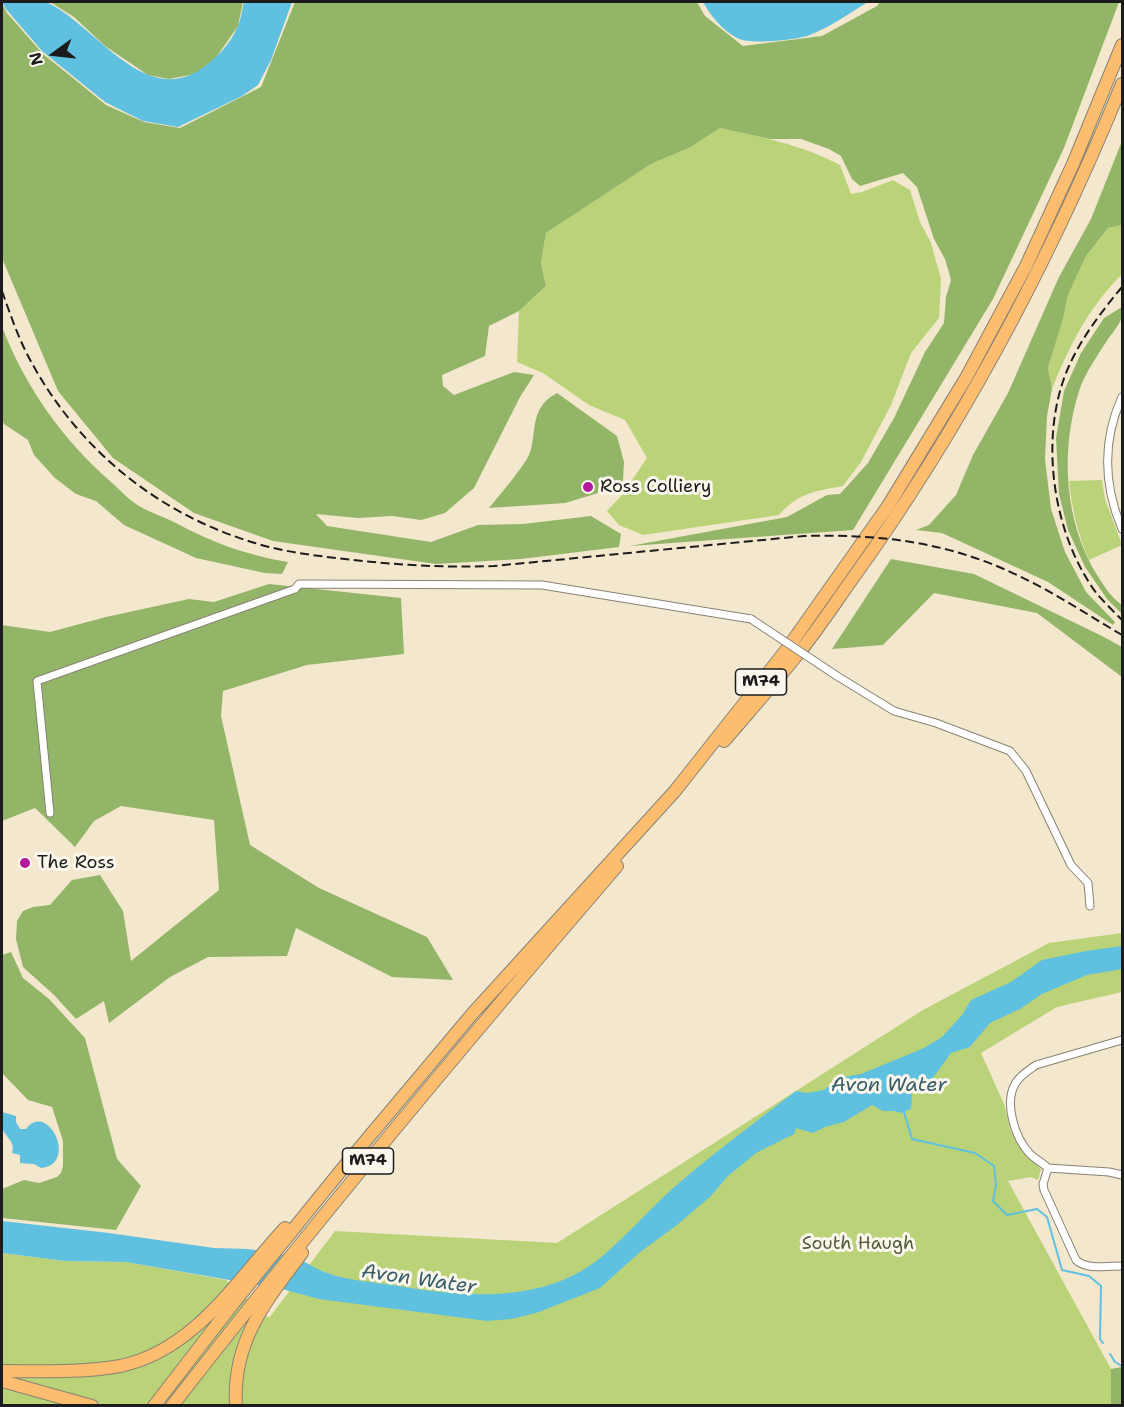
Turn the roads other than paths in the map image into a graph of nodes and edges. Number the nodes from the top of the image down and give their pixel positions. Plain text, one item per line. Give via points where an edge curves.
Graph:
1 (1122, 45) edge
2 (1122, 84) edge
3 (1122, 397) edge
4 (1122, 529) edge
5 (50, 813) dead end
6 (1090, 906) dead end
7 (1122, 1040) edge
8 (1048, 1168) junction
9 (1122, 1175) edge
10 (1122, 1266) edge
11 (226, 1304) junction
12 (255, 1308) junction
13 (2, 1371) edge
14 (2, 1381) edge
15 (92, 1406) edge
16 (154, 1406) edge
17 (172, 1406) edge
18 (236, 1406) edge

1 - 11 highway, M74 via 1026,266 966,378 888,506 787,649 675,791 472,1013
2 - 12 highway, M74 via 1075,195 1022,304 946,439 894,521 799,654 399,1122
3 - 4 street via 1112,429 1107,470
5 - 6 street, bridge via 37,681 295,589 299,584 542,585 751,619 894,711 1010,751 1026,771 1071,865 1088,883
7 - 8 street via 1036,1065 1015,1084 1010,1102 1012,1120 1030,1153
8 - 9 street
8 - 10 street via 1044,1190 1076,1260 1080,1264
11 - 13 highway, M74 via 181,1338 139,1361 100,1369
11 - 16 highway, M74
12 - 17 highway, M74
12 - 18 highway, M74 via 236,1379
14 - 15 highway

